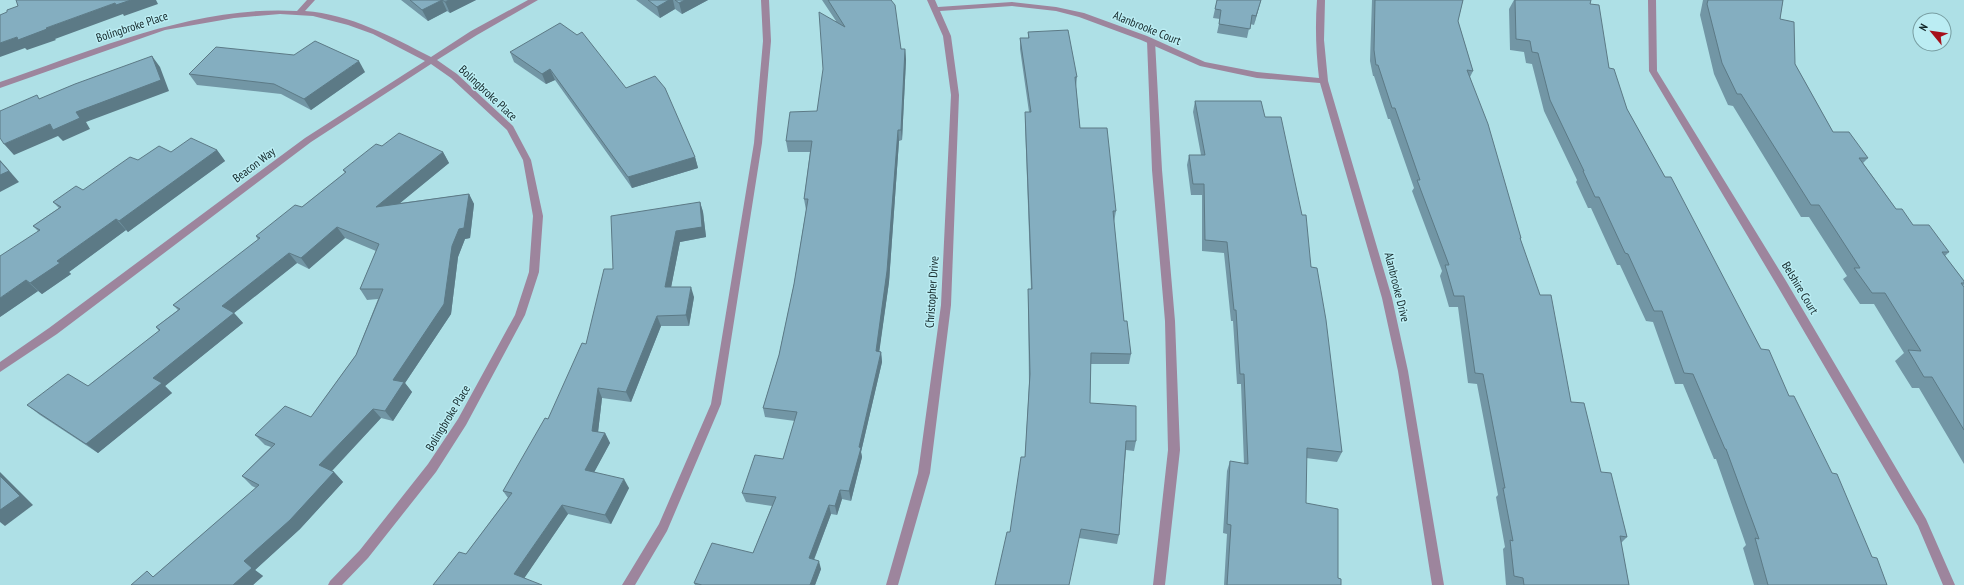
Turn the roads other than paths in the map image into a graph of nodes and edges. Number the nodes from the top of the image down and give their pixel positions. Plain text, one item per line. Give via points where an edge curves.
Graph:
1 (311, 0) edge
2 (534, 0) edge
3 (765, 0) edge
4 (931, 0) edge
5 (1321, 0) edge
6 (1652, 0) edge
7 (937, 9) junction
8 (299, 14) junction
9 (1151, 41) junction
10 (431, 60) junction
11 (1324, 81) junction
12 (0, 85) edge
13 (0, 368) edge
14 (334, 585) edge
15 (628, 585) edge
16 (892, 585) edge
17 (1159, 585) edge
18 (1438, 585) edge
19 (1949, 585) edge

1 - 8 street
2 - 10 street, Beacon Way
3 - 15 street via 767,41 758,143 716,404 664,527
4 - 7 street, Christopher Drive
5 - 11 street, Alanbrooke Drive via 1319,50
6 - 19 street, Belshire Court via 1654,71 1922,524
7 - 9 street, Alanbrooke Court via 1012,4 1056,9 1081,15
7 - 16 street, Christopher Drive via 947,36 955,95 946,305 924,473
8 - 10 street, Bolingbroke Place via 313,14 376,32
8 - 12 street, Bolingbroke Place via 280,12 234,16 164,28
9 - 11 street, Alanbrooke Court via 1203,64 1257,75
9 - 17 street via 1157,170 1170,321 1174,450
10 - 13 street, Beacon Way via 308,140
10 - 14 street, Bolingbroke Place via 454,76 510,128 527,160 538,216 534,272 520,315 462,422 432,468 364,554
11 - 18 street, Alanbrooke Drive via 1387,298 1403,371

